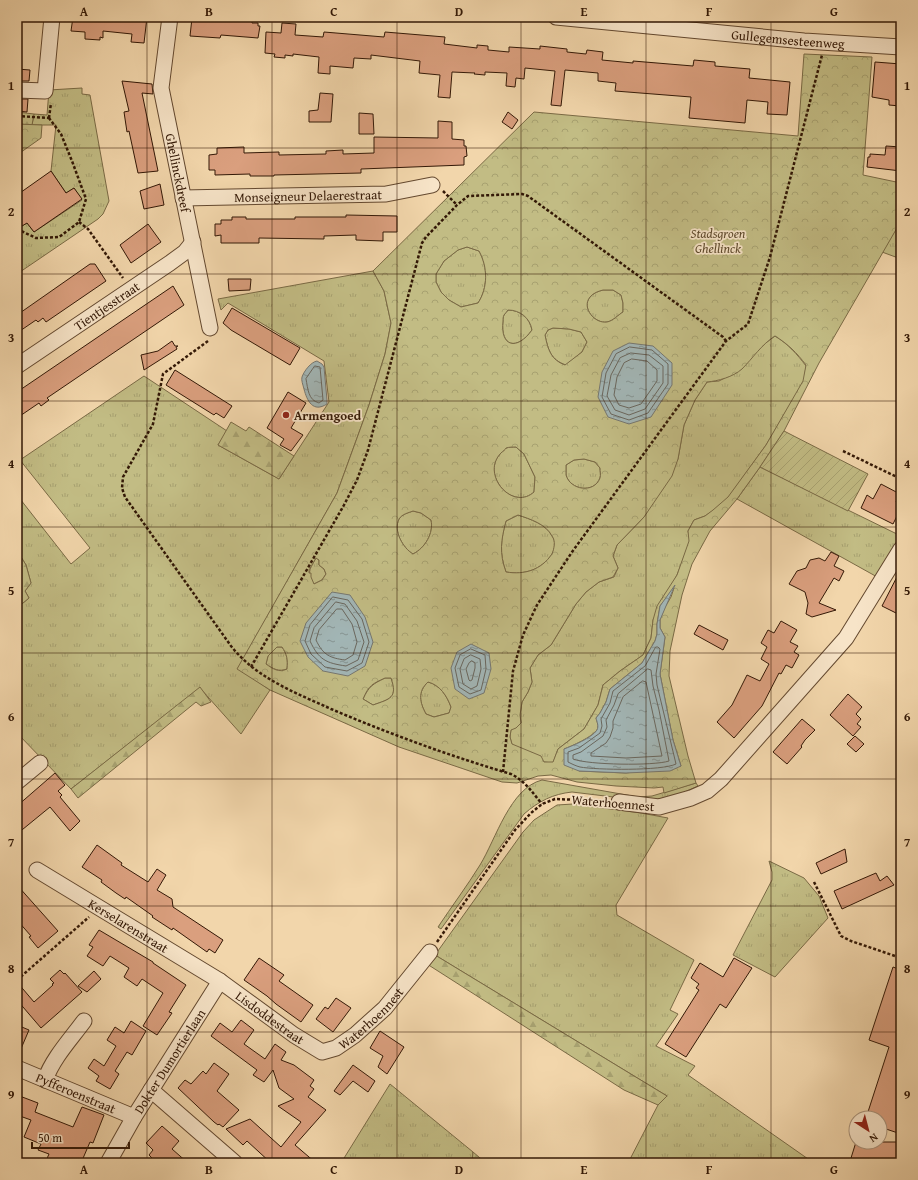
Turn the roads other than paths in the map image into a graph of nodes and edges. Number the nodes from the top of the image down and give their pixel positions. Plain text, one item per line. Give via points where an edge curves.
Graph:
1 (52, 17) edge
2 (170, 17) edge
3 (556, 17) edge
4 (653, 22) edge
5 (901, 47) edge
6 (17, 90) edge
7 (432, 185) road end
8 (183, 198) junction
9 (193, 242) junction
10 (210, 328) road end
11 (17, 366) edge
12 (901, 549) edge
13 (40, 763) dead end
14 (17, 782) edge
15 (619, 802) road end
16 (37, 870) dead end
17 (430, 952) road end
18 (220, 981) junction
19 (84, 1021) dead end
20 (322, 1052) joint
21 (17, 1068) edge
22 (45, 1080) junction
23 (151, 1090) junction
24 (134, 1117) junction
25 (108, 1163) edge
26 (235, 1163) edge

1 - 6 street via 44,91
2 - 8 street, Ghellinckdreef via 161,88
3 - 4 street, Gullegemsesteenweg
4 - 5 street, Gullegemsesteenweg via 825,42
7 - 8 street, Monseigneur Delaerestraat via 386,194
8 - 9 street, Ghellinckdreef
9 - 10 street, Ghellinckdreef
9 - 11 street, Tientjesstraat via 185,252
12 - 15 street, Waterhoennest via 846,638 721,780 707,791 691,798 659,807
13 - 14 street
16 - 18 street, Kerselarenstraat
17 - 20 street, Waterhoennest via 386,1008 355,1035 336,1048
18 - 20 street, Lisdoddestraat via 294,1036
18 - 23 street, Dokter Dumortierlaan
19 - 22 street via 63,1048
21 - 22 street, Pyfferoenstraat
22 - 24 street, Pyfferoenstraat
23 - 24 street, Dokter Dumortierlaan
23 - 26 street
24 - 25 street, Dokter Dumortierlaan

